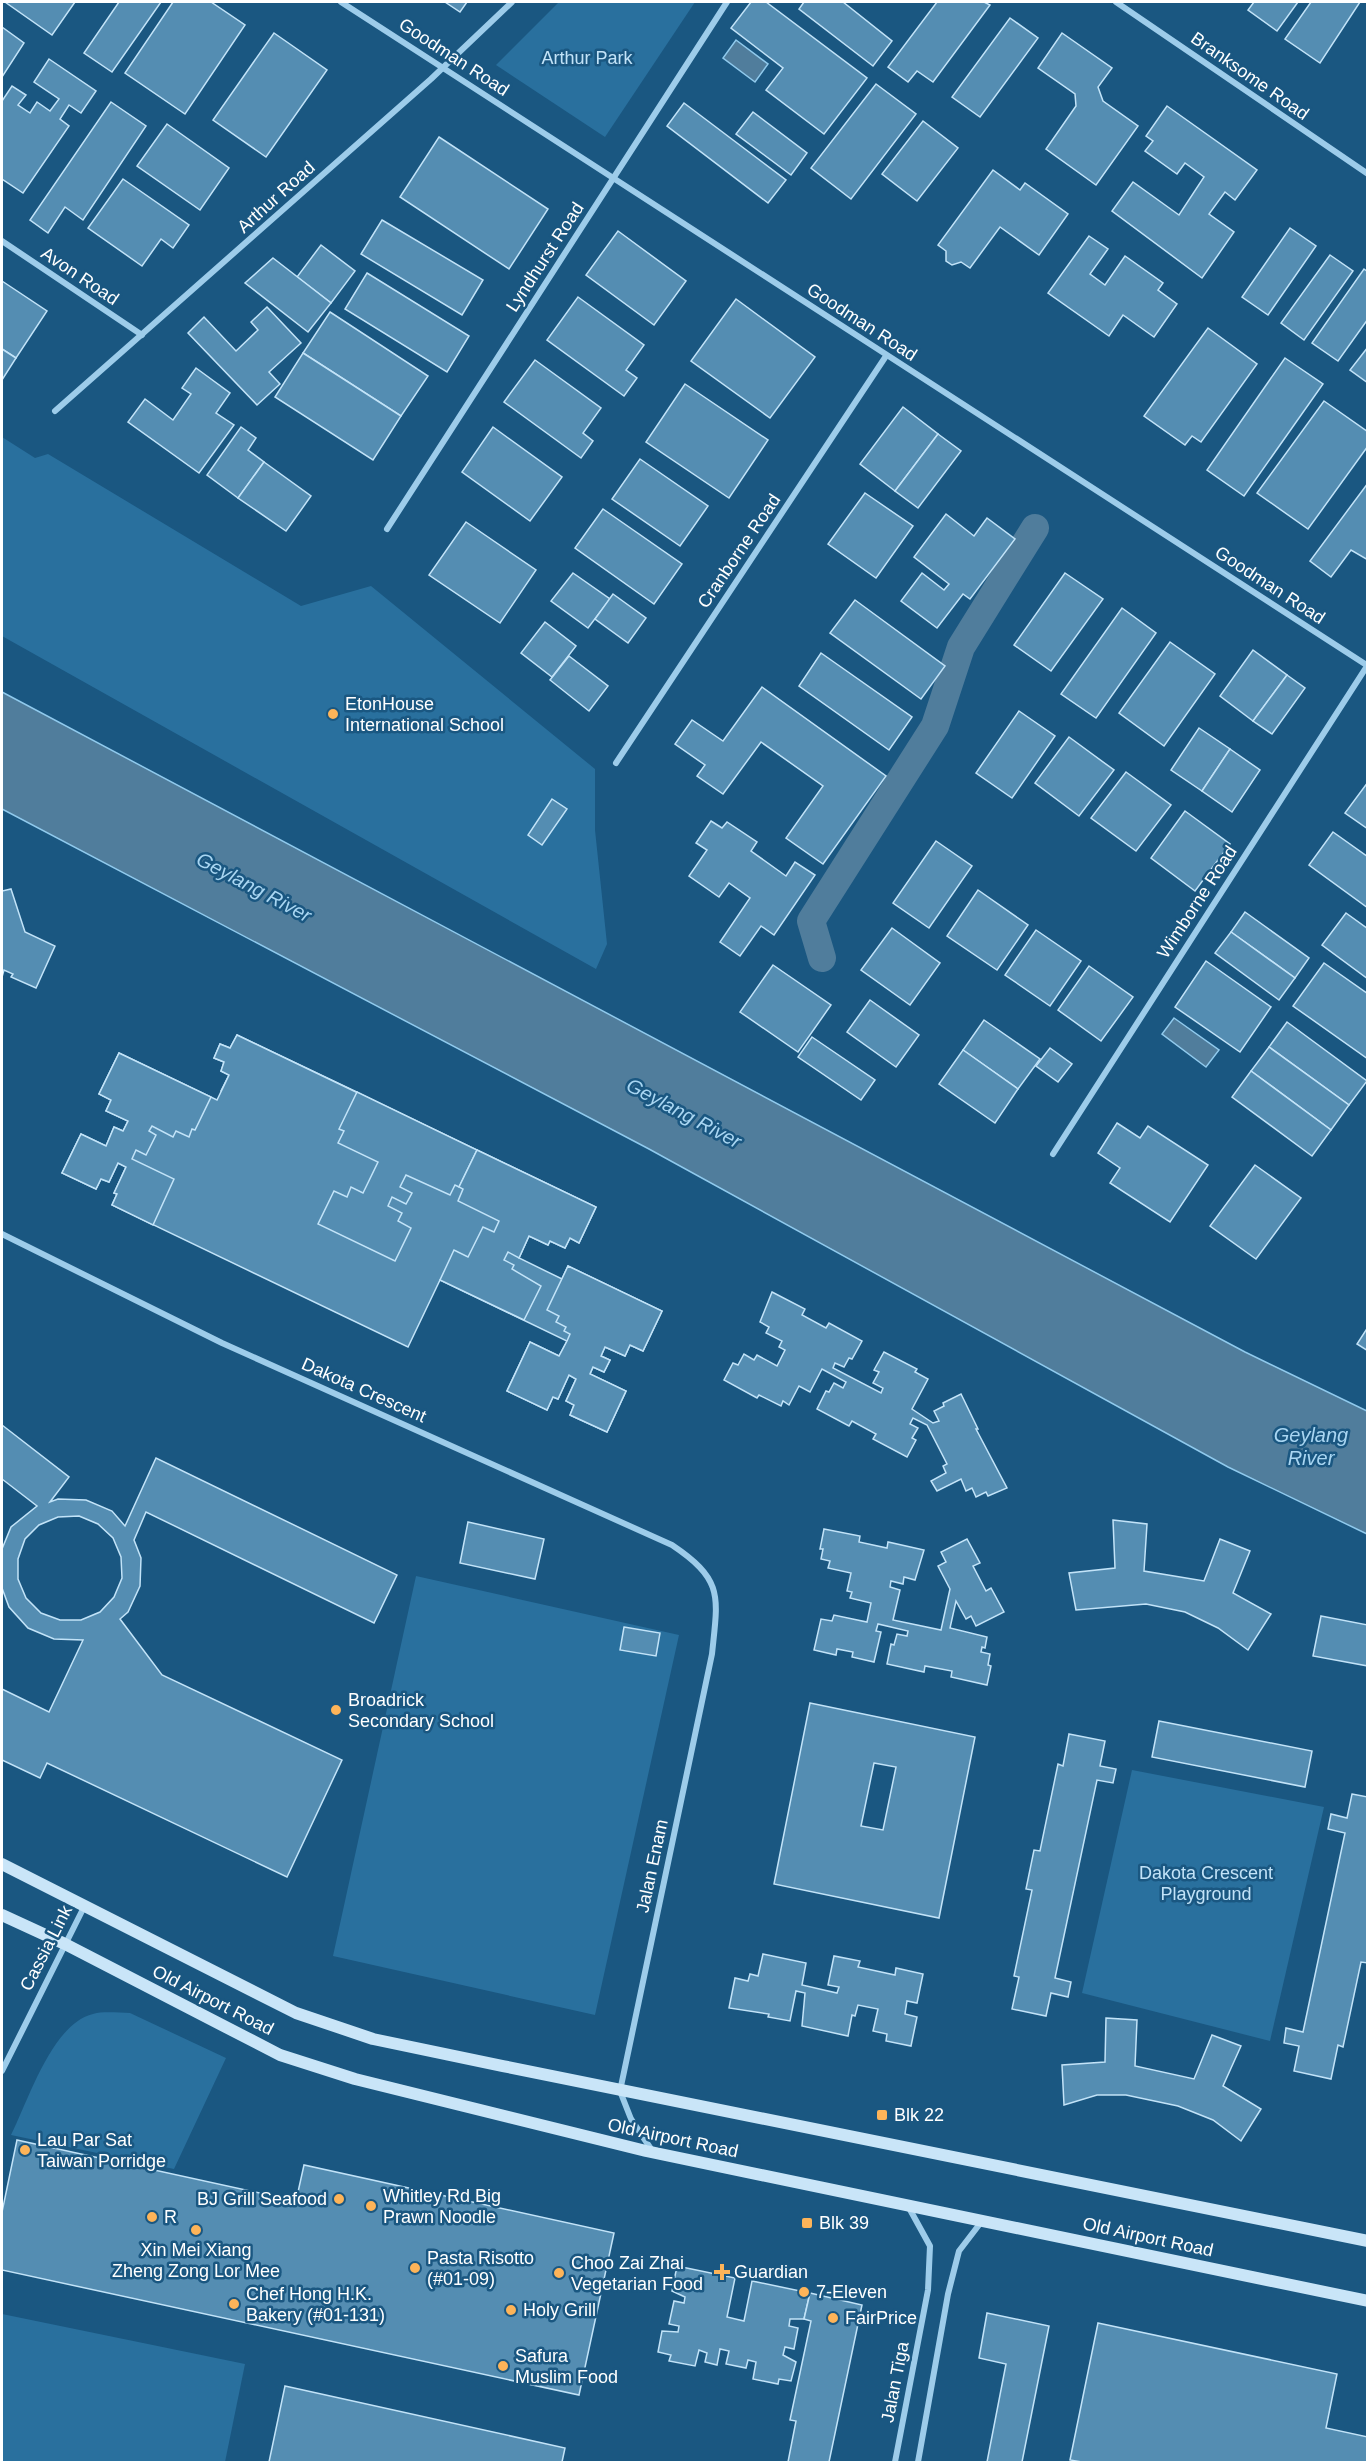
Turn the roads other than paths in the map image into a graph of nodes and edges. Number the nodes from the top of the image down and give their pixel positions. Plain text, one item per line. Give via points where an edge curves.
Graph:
1 (341, 2) edge
2 (512, 2) edge
3 (727, 2) edge
4 (1116, 2) edge
5 (444, 68) junction
6 (1368, 174) edge
7 (614, 178) junction
8 (2, 242) edge
9 (142, 335) junction
10 (886, 356) junction
11 (55, 411) dead end
12 (387, 528) dead end
13 (1367, 666) edge
14 (616, 763) dead end
15 (1053, 1154) dead end
16 (2, 1234) edge
17 (711, 1577) joint
18 (2, 1864) edge
19 (85, 1904) junction
20 (2, 1915) edge
21 (65, 1944) junction
22 (2, 2071) edge
23 (620, 2091) junction
24 (653, 2153) junction
25 (907, 2206) junction
26 (982, 2221) junction
27 (1368, 2241) edge
28 (1368, 2301) edge
29 (895, 2463) edge
30 (918, 2463) edge

1 - 5 street, Goodman Road
2 - 5 street, Arthur Road
3 - 7 street, Lyndhurst Road
4 - 6 street, Branksome Road
5 - 7 street, Goodman Road
5 - 9 street, Arthur Road
7 - 10 street, Goodman Road
7 - 12 street, Lyndhurst Road
8 - 9 street, Avon Road
9 - 11 street, Arthur Road
10 - 13 street, Goodman Road
10 - 14 street, Cranborne Road
13 - 15 street, Wimborne Road
16 - 17 street, Dakota Crescent via 222,1343 672,1545
17 - 23 street, Jalan Enam via 717,1611 712,1654
18 - 19 main road, Old Airport Road
19 - 21 street, Cassia Link
19 - 23 main road, Old Airport Road via 296,2013 335,2029
20 - 21 main road, Old Airport Road
21 - 22 street, Cassia Link
21 - 24 main road, Old Airport Road via 280,2055 355,2079
23 - 24 street via 631,2119
23 - 27 main road, Old Airport Road
24 - 25 main road, Old Airport Road
25 - 26 main road, Old Airport Road
25 - 29 street, Jalan Tiga via 930,2246 928,2290
26 - 28 main road, Old Airport Road
26 - 30 street, Jalan Tiga via 959,2251 953,2272

